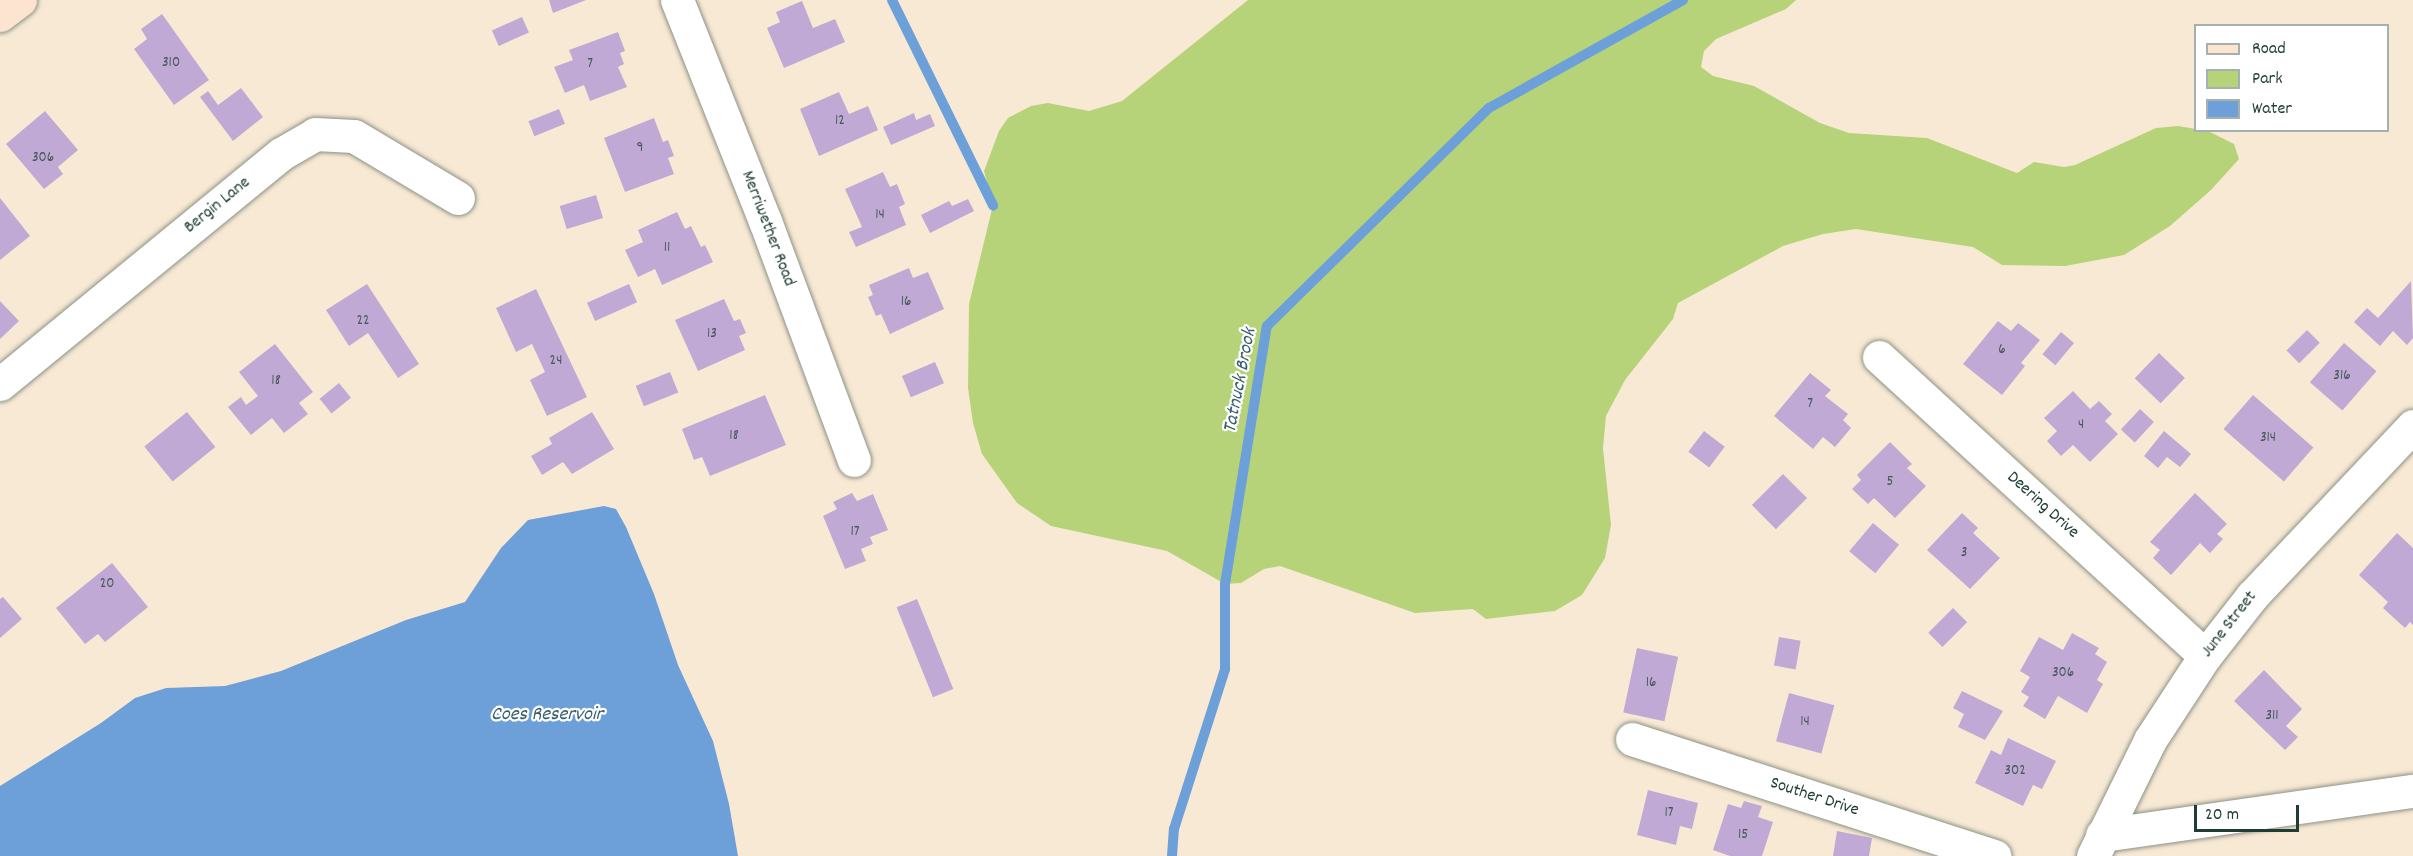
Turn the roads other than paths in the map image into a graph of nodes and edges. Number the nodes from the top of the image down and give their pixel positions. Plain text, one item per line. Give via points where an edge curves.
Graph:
1 (20, 0) edge
2 (677, 0) edge
3 (0, 15) edge
4 (458, 198) dead end
5 (1879, 357) dead end
6 (0, 384) edge
7 (2413, 426) edge
8 (854, 460) dead end
9 (2205, 656) junction
10 (1632, 739) dead end
11 (2413, 791) edge
12 (2097, 846) edge
13 (1995, 856) edge

1 - 3 main road
2 - 8 street, Merriwether Road via 765,220
4 - 6 street, Bergin Lane via 354,136 315,134 281,154
5 - 9 street, Deering Drive
7 - 9 street, June Street via 2252,596
9 - 12 street, June Street via 2150,740
10 - 13 street, Souther Drive
11 - 12 street

